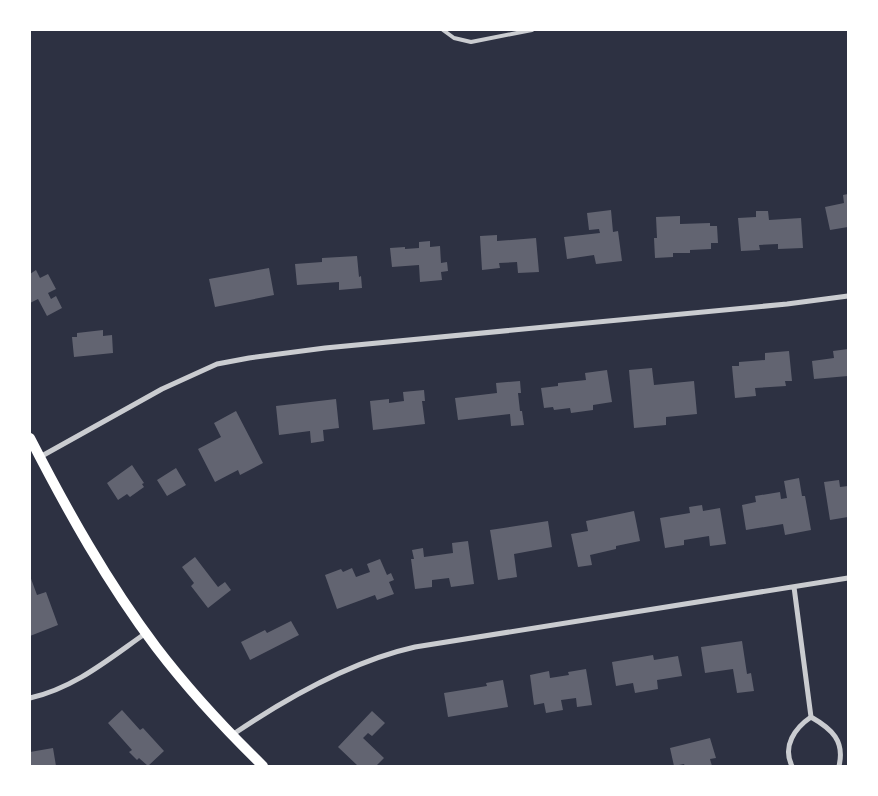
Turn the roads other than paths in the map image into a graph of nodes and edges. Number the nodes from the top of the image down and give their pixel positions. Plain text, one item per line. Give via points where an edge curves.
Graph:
1 (443, 30) edge
2 (532, 30) edge
3 (848, 296) edge
4 (30, 438) edge
5 (40, 457) junction
6 (848, 578) edge
7 (794, 587) junction
8 (146, 633) junction
9 (30, 698) edge
10 (811, 717) junction
11 (232, 735) junction
12 (263, 766) edge
13 (792, 766) edge
14 (839, 766) edge

1 - 2 lane via 454,38 471,42
3 - 5 street via 325,348 217,364 162,389
4 - 5 main road
5 - 8 main road via 97,559
6 - 7 street
7 - 10 street
7 - 11 street via 394,652 329,679
8 - 9 street via 88,674 63,688
8 - 11 main road via 184,682
10 - 13 street via 799,726 790,741 788,753
10 - 14 street via 826,726 840,743
11 - 12 main road

